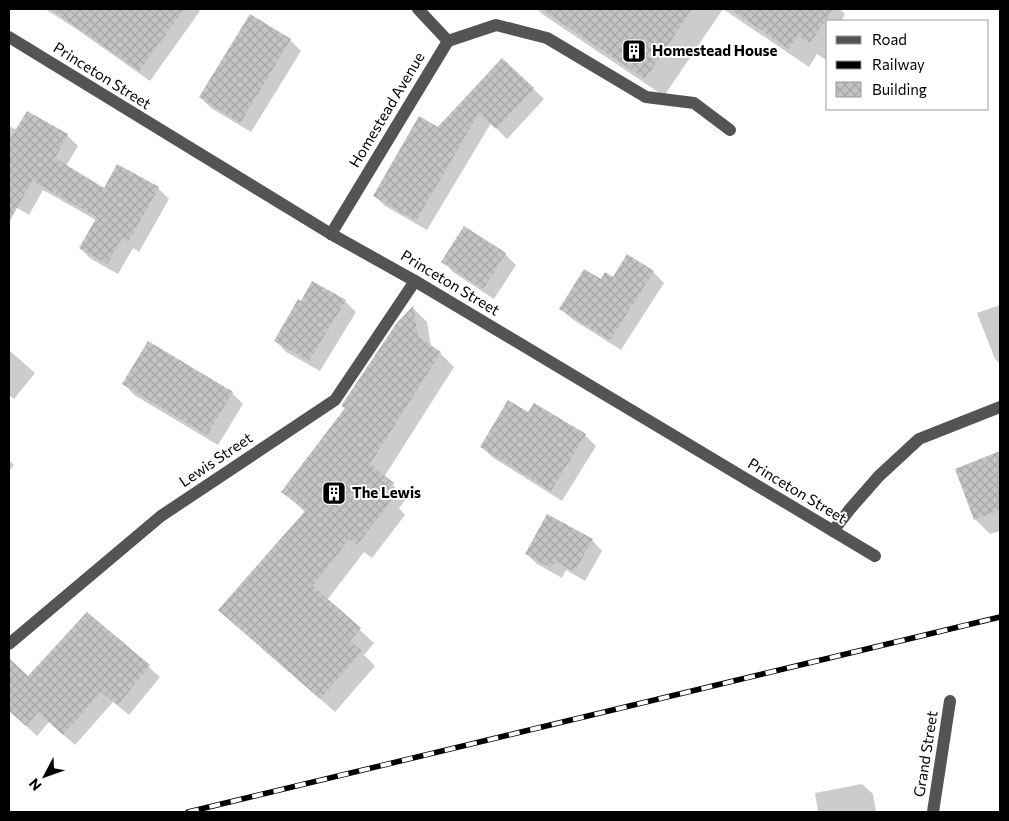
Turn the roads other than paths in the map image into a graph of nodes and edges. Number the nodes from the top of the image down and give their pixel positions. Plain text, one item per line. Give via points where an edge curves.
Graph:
1 (418, 9) edge
2 (9, 37) edge
3 (448, 41) junction
4 (730, 130) dead end
5 (331, 234) junction
6 (415, 281) junction
7 (1000, 407) edge
8 (833, 531) junction
9 (875, 556) dead end
10 (9, 644) edge
11 (950, 701) dead end
12 (933, 812) edge

1 - 3 street
2 - 5 street, Princeton Street
3 - 4 street via 496,26 547,38 646,97 694,103
3 - 5 street, Homestead Avenue
5 - 6 street, Princeton Street
6 - 8 street, Princeton Street
6 - 10 street, Lewis Street via 335,400 161,516
7 - 8 street via 919,439 880,476
8 - 9 street, Princeton Street
11 - 12 street, Grand Street

